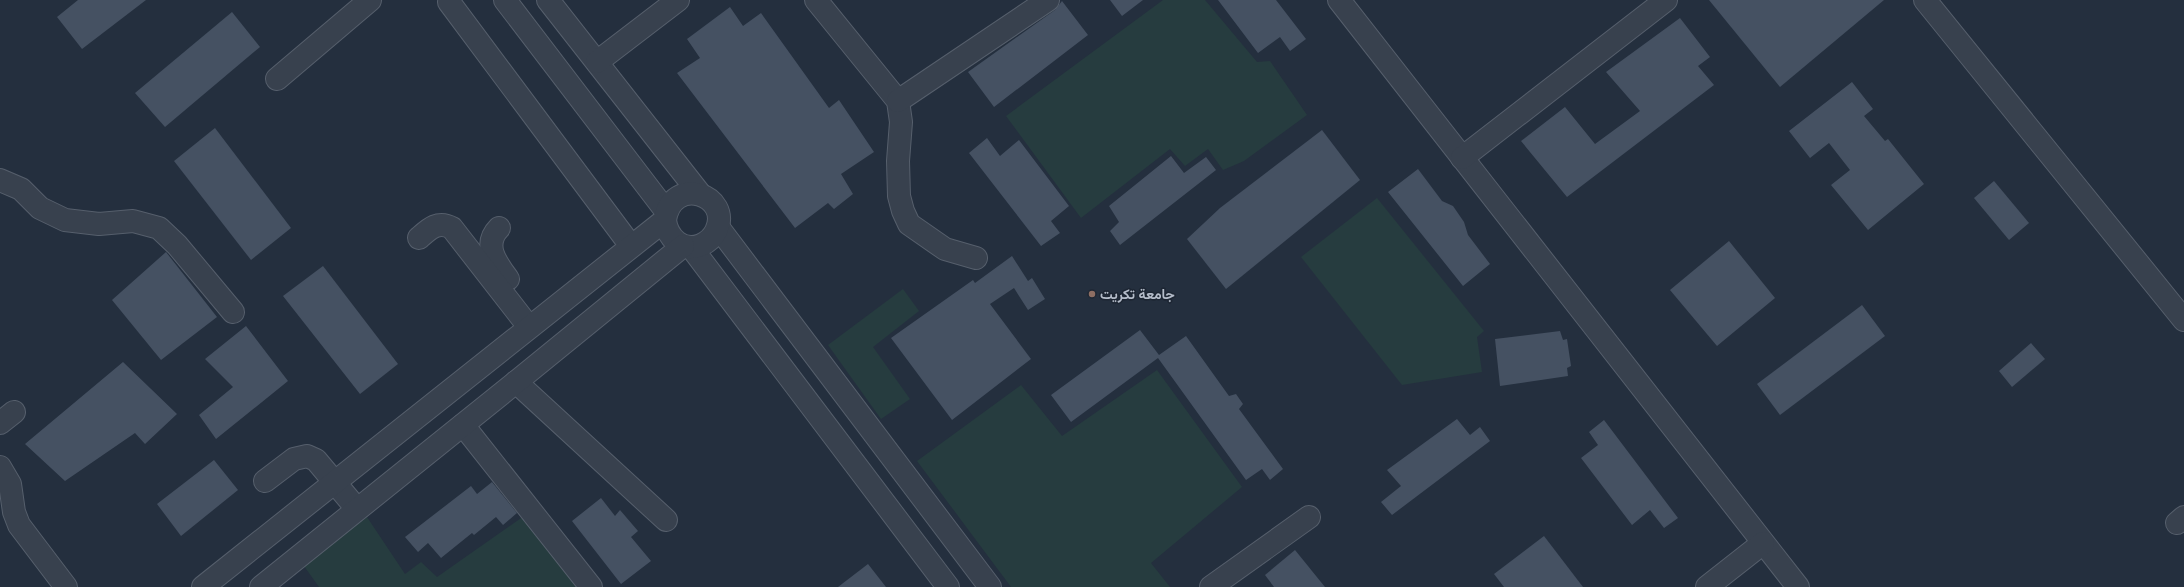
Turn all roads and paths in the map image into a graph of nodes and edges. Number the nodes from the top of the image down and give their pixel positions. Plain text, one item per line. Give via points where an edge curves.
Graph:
1 (370, 0) edge
2 (504, 0) edge
3 (548, 0) edge
4 (678, 0) edge
5 (816, 0) edge
6 (1048, 0) edge
7 (1339, 0) edge
8 (1666, 0) edge
9 (1925, 0) edge
10 (449, 2) dead end
11 (597, 62) junction
12 (276, 79) dead end
13 (898, 101) junction
14 (1462, 158) junction
15 (0, 180) edge
16 (700, 194) junction
17 (665, 215) junction
18 (718, 227) junction
19 (499, 228) dead end
20 (419, 238) dead end
21 (631, 246) junction
22 (687, 246) junction
23 (976, 258) dead end
24 (233, 312) dead end
25 (2184, 320) edge
26 (534, 324) junction
27 (516, 382) junction
28 (463, 425) junction
29 (0, 467) edge
30 (265, 482) dead end
31 (335, 483) junction
32 (357, 508) junction
33 (1309, 518) dead end
34 (666, 520) dead end
35 (1763, 543) junction
36 (272, 584) edge
37 (66, 587) edge
38 (204, 587) edge
39 (591, 587) edge
40 (948, 587) edge
41 (990, 587) edge
42 (1211, 587) edge
43 (1707, 587) edge
44 (1798, 587) edge

1 - 12 street
2 - 17 street
3 - 11 street
4 - 11 street
5 - 13 street
6 - 13 street
7 - 14 street
8 - 14 street
9 - 25 street
10 - 21 street
11 - 16 street
13 - 23 street via 901,122 899,196 909,224 945,249
14 - 35 street
15 - 24 street via 21,190 40,208 65,220 93,224 133,220 159,228 177,245
16 - 17 street via 680,196 671,202
16 - 18 street via 714,204 718,212
17 - 21 street
17 - 22 street via 670,235
18 - 22 street via 708,242
18 - 41 street
19 - 26 street via 491,243 495,261
20 - 26 street via 435,225 444,224 452,228
21 - 26 street
22 - 27 street
22 - 40 street
26 - 31 street
27 - 28 street
27 - 34 street
28 - 32 street
28 - 39 street
29 - 37 street via 10,484 14,512 19,525
30 - 31 street via 294,459 304,456 316,460
31 - 32 street
31 - 38 street
32 - 36 street
33 - 42 street
35 - 43 street
35 - 44 street

